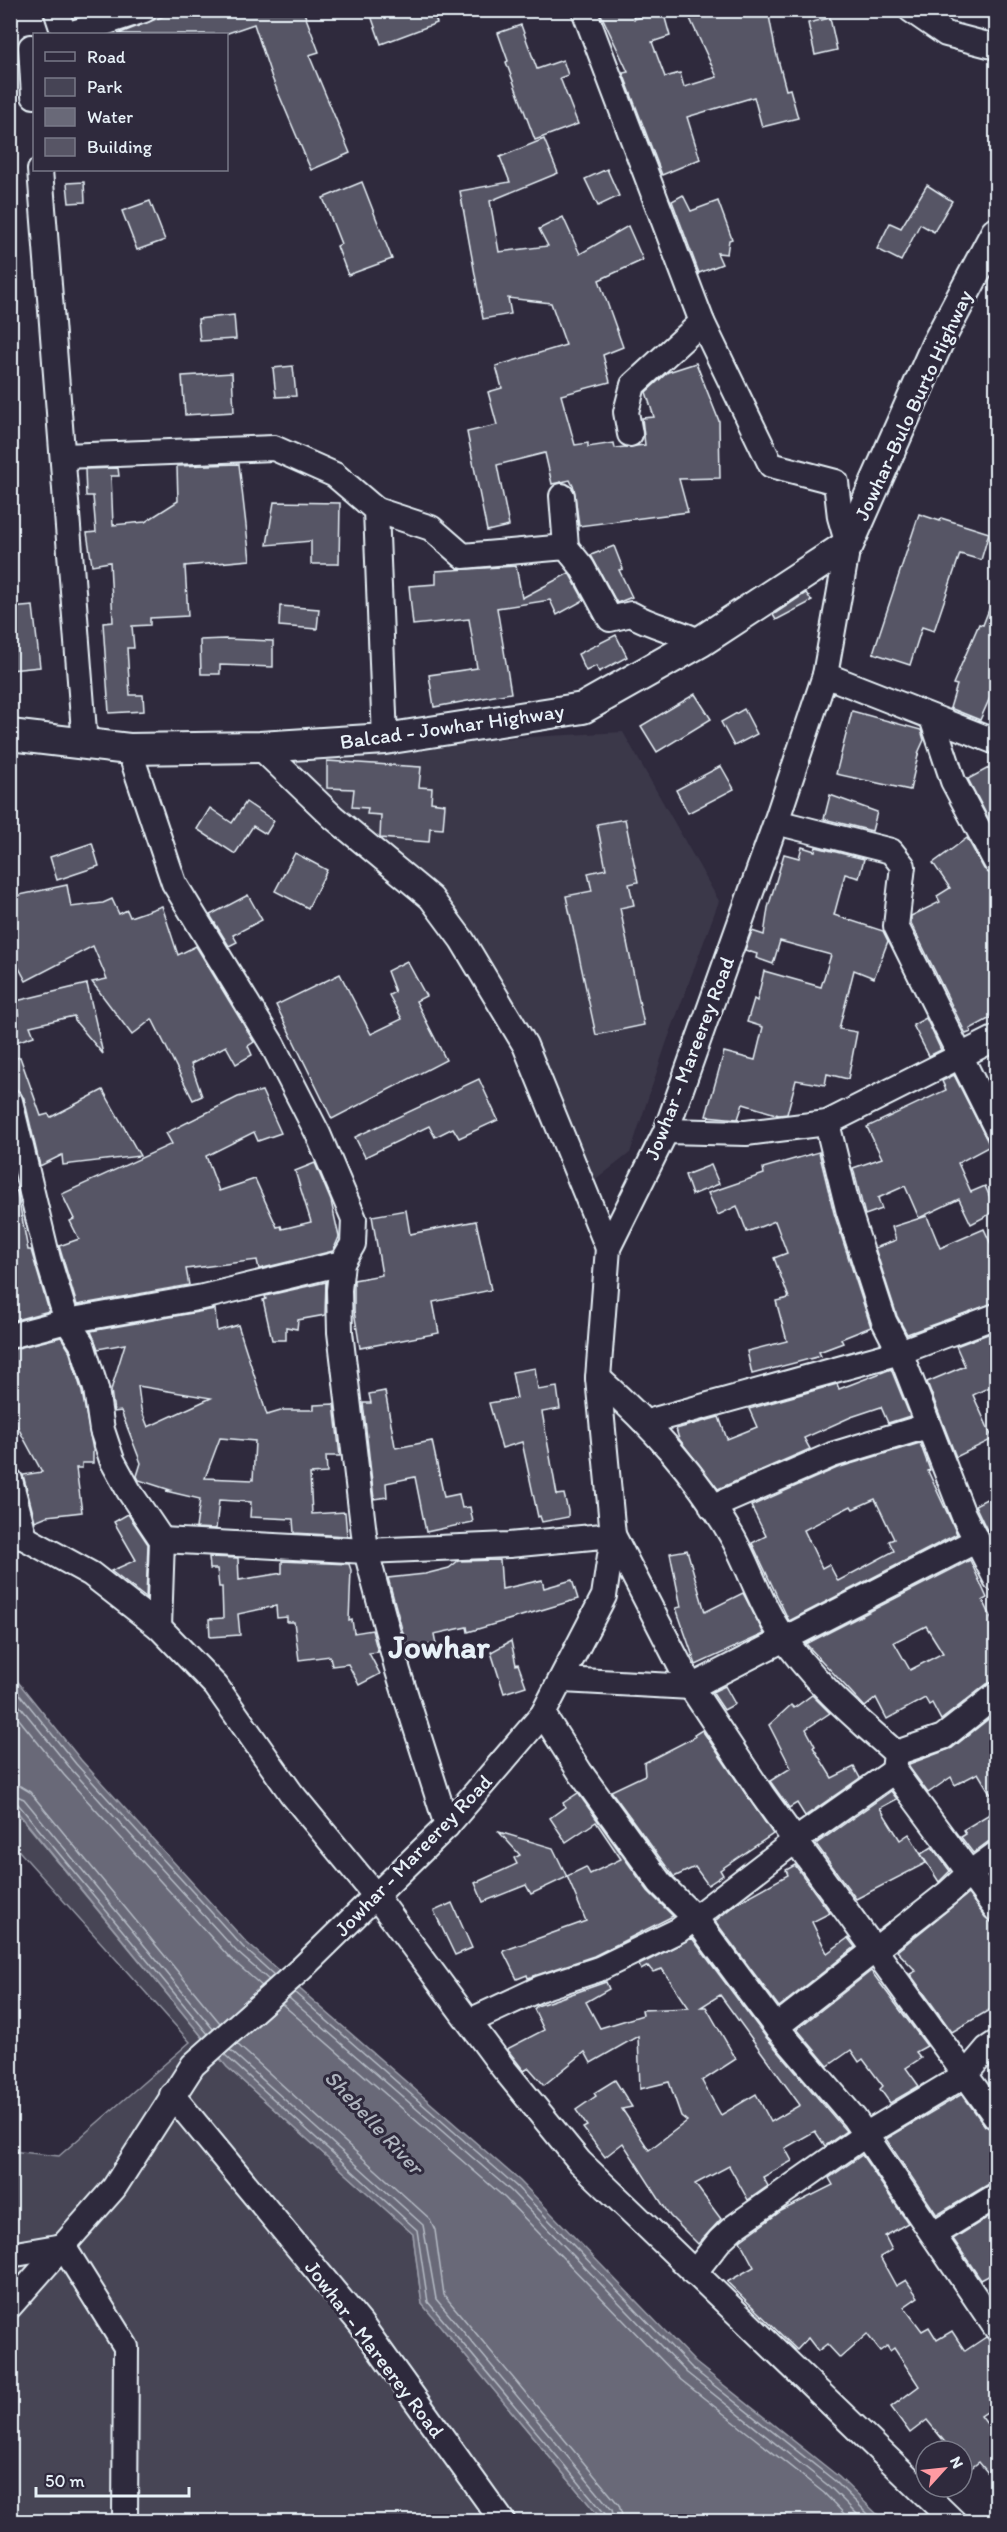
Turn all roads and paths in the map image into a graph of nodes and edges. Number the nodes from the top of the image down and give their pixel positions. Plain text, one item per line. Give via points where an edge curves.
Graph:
1 (56, 10) edge
2 (584, 10) edge
3 (911, 10) edge
4 (133, 12) edge
5 (64, 33) edge
6 (73, 33) edge
7 (996, 47) edge
8 (25, 48) edge
9 (33, 91) edge
10 (40, 171) edge
11 (996, 233) edge
12 (702, 322) junction
13 (630, 434) dead end
14 (63, 456) junction
15 (562, 496) dead end
16 (376, 510) junction
17 (848, 545) junction
18 (566, 547) junction
19 (700, 642) junction
20 (825, 675) junction
21 (932, 718) junction
22 (10, 735) edge
23 (385, 739) junction
24 (996, 742) edge
25 (85, 744) junction
26 (260, 747) junction
27 (129, 749) junction
28 (776, 822) junction
29 (996, 862) edge
30 (996, 1038) edge
31 (960, 1058) junction
32 (10, 1101) edge
33 (827, 1122) junction
34 (996, 1128) edge
35 (666, 1131) junction
36 (608, 1248) junction
37 (342, 1263) junction
38 (996, 1316) edge
39 (68, 1321) junction
40 (10, 1336) edge
41 (900, 1352) junction
42 (598, 1378) junction
43 (647, 1422) junction
44 (927, 1426) junction
45 (10, 1480) edge
46 (712, 1508) junction
47 (614, 1535) junction
48 (18, 1536) edge
49 (162, 1540) junction
50 (977, 1540) junction
51 (366, 1551) junction
52 (996, 1579) edge
53 (159, 1626) junction
54 (784, 1637) junction
55 (563, 1680) junction
56 (691, 1687) junction
57 (996, 1695) edge
58 (543, 1714) junction
59 (895, 1762) junction
60 (447, 1826) junction
61 (796, 1840) junction
62 (996, 1854) edge
63 (971, 1872) junction
64 (375, 1894) junction
65 (996, 1909) edge
66 (695, 1918) junction
67 (876, 1949) junction
68 (470, 2021) junction
69 (776, 2027) junction
70 (996, 2043) edge
71 (965, 2075) junction
72 (172, 2095) junction
73 (996, 2117) edge
74 (865, 2135) junction
75 (996, 2196) edge
76 (934, 2234) junction
77 (63, 2246) junction
78 (10, 2254) edge
79 (694, 2273) junction
80 (988, 2302) edge
81 (10, 2306) edge
82 (996, 2328) edge
83 (125, 2522) edge
84 (503, 2522) edge
85 (954, 2522) edge

1 - 5 street
2 - 12 street
3 - 7 street via 946,34
4 - 6 street
8 - 9 street
10 - 14 street
11 - 17 main road, Jowhar-Bulo Burto Highway via 937,344
12 - 13 street via 633,385 626,412
12 - 17 street via 771,465 836,482
14 - 16 street via 274,448 335,476
14 - 25 street
15 - 18 street
16 - 18 street via 431,528 463,556
16 - 23 street
17 - 19 main road, Balcad - Jowhar Highway
17 - 20 street, Jowhar - Mareerey Road
18 - 19 street via 582,567 610,619 632,614 650,625 678,630
19 - 23 main road, Balcad - Jowhar Highway via 583,708
20 - 21 street
20 - 28 street, Jowhar - Mareerey Road
21 - 24 street
21 - 29 street via 953,782
22 - 25 main road, Balcad - Jowhar Highway
23 - 26 main road, Balcad - Jowhar Highway
25 - 27 main road, Balcad - Jowhar Highway
26 - 27 main road, Balcad - Jowhar Highway
26 - 36 street via 333,817 430,898 462,940 525,1046
27 - 37 street via 174,883 272,1044 318,1134 354,1219 353,1244
28 - 31 street via 891,851 897,857 903,866 896,926
28 - 35 street, Jowhar - Mareerey Road
30 - 31 street
31 - 33 street
31 - 34 street
32 - 39 street via 42,1238
33 - 35 street via 746,1133
33 - 41 street via 872,1286
35 - 36 street, Jowhar - Mareerey Road
36 - 42 street, Jowhar - Mareerey Road
37 - 39 street via 203,1296
37 - 51 street via 340,1332
38 - 41 street
39 - 40 street
39 - 49 street via 82,1344 112,1460
41 - 43 street
41 - 44 street
42 - 43 street
42 - 47 street, Jowhar - Mareerey Road
43 - 46 street via 671,1448
44 - 46 street via 832,1455
44 - 50 street
45 - 48 street
46 - 54 street via 732,1536
47 - 51 street via 509,1545
47 - 55 street, Jowhar - Mareerey Road via 604,1596
47 - 56 street
48 - 53 street via 91,1574
49 - 51 street
49 - 53 street
50 - 52 street
50 - 54 street
51 - 60 street via 398,1671
53 - 64 street via 216,1686 291,1792
54 - 56 street
54 - 59 street via 833,1700
55 - 56 street
55 - 58 street, Jowhar - Mareerey Road
56 - 61 street
57 - 59 street via 943,1737
58 - 60 street, Jowhar - Mareerey Road
58 - 66 street via 660,1883
59 - 61 street
59 - 63 street
60 - 64 street, Jowhar - Mareerey Road
61 - 66 street
61 - 67 street
62 - 63 street
63 - 65 street
63 - 67 street
64 - 68 street
64 - 72 street, Jowhar - Mareerey Road via 302,1968 194,2065
66 - 68 street via 679,1930 598,1969 541,1988
66 - 69 street
67 - 69 street
67 - 71 street
68 - 79 street via 580,2162
69 - 74 street via 824,2080
70 - 71 street
71 - 73 street
71 - 74 street
72 - 77 street via 114,2188
72 - 84 street, Jowhar - Mareerey Road via 361,2324
74 - 76 street
74 - 79 street via 734,2227
75 - 76 street
76 - 80 street
77 - 78 street
77 - 81 street
77 - 83 street via 126,2348
79 - 85 street
80 - 82 street

